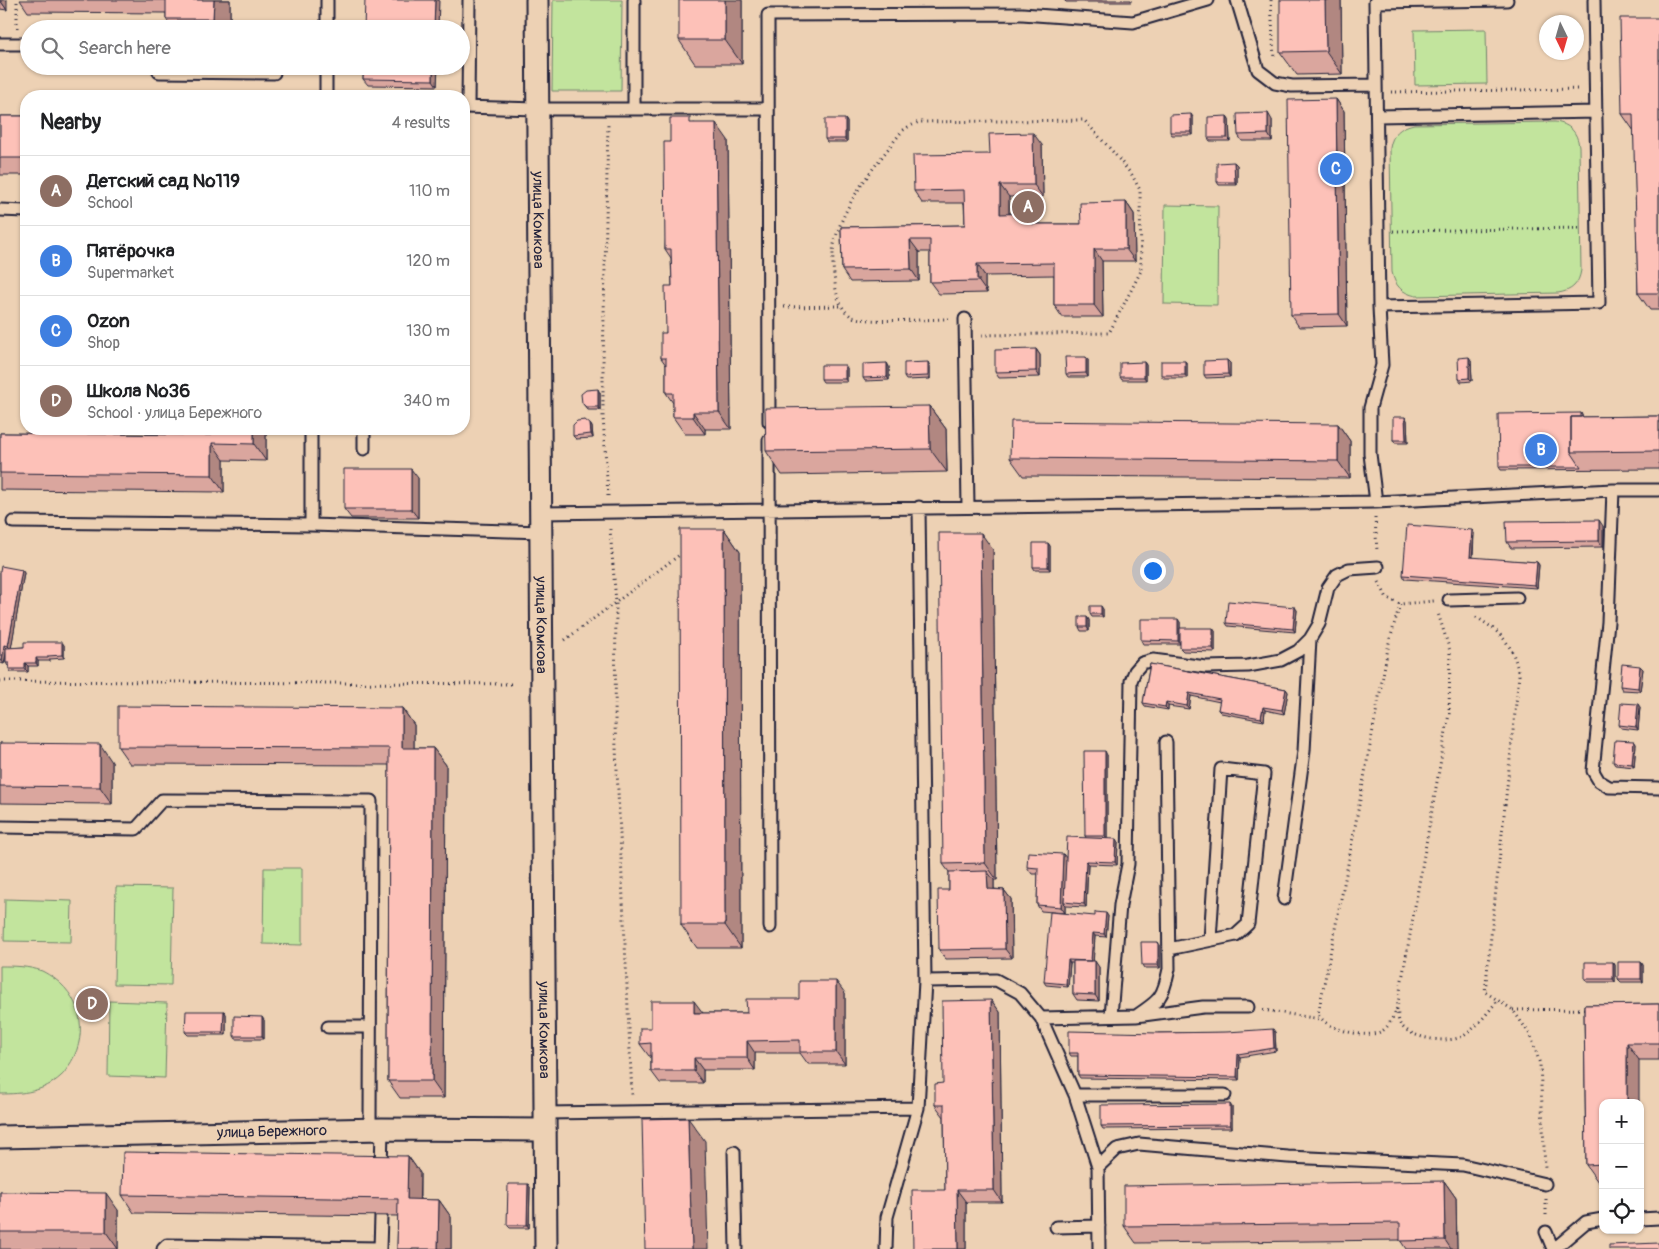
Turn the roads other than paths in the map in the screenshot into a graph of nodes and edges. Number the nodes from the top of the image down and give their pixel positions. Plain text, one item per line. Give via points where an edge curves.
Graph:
1 (327, 0) edge
2 (469, 0) edge
3 (537, 0) edge
4 (634, 0) edge
5 (1208, 0) edge
6 (1237, 0) edge
7 (1507, 0) edge
8 (1594, 0) edge
9 (327, 20) edge
10 (468, 20) edge
11 (0, 44) edge
12 (20, 44) edge
13 (326, 75) edge
14 (467, 75) edge
15 (1376, 88) junction
16 (326, 90) edge
17 (466, 90) edge
18 (470, 107) edge
19 (537, 109) junction
20 (634, 109) junction
21 (768, 109) junction
22 (1596, 112) junction
23 (1376, 116) junction
24 (0, 210) edge
25 (20, 211) edge
26 (1380, 307) junction
27 (965, 318) road end
28 (311, 435) edge
29 (364, 435) edge
30 (364, 449) dead end
31 (1613, 490) junction
32 (1659, 490) edge
33 (1376, 502) junction
34 (919, 507) junction
35 (968, 507) junction
36 (769, 509) junction
37 (13, 522) dead end
38 (541, 522) junction
39 (311, 525) junction
40 (1378, 567) road end
41 (1517, 598) dead end
42 (1449, 600) road end
43 (1310, 639) junction
44 (1166, 742) dead end
45 (1659, 788) edge
46 (0, 827) edge
47 (1284, 899) dead end
48 (770, 926) dead end
49 (1210, 940) junction
50 (1169, 949) junction
51 (925, 981) junction
52 (1248, 1007) road end
53 (1111, 1016) junction
54 (1136, 1016) junction
55 (1041, 1018) junction
56 (328, 1027) dead end
57 (370, 1027) junction
58 (1075, 1095) junction
59 (1225, 1095) dead end
60 (918, 1108) junction
61 (545, 1121) junction
62 (376, 1129) junction
63 (0, 1137) edge
64 (734, 1152) dead end
65 (1098, 1167) junction
66 (381, 1172) edge
67 (1546, 1184) road end
68 (381, 1216) edge
69 (1659, 1218) edge
70 (1644, 1219) edge
71 (1599, 1220) edge
72 (1099, 1226) junction
73 (1056, 1227) dead end
74 (1546, 1232) road end
75 (163, 1249) edge
76 (380, 1249) edge
77 (546, 1249) edge
78 (736, 1249) edge
79 (886, 1249) edge
80 (1099, 1249) edge
81 (1554, 1249) edge

1 - 9 lane
2 - 10 lane
3 - 19 street, улица Комкова
4 - 20 lane
5 - 21 lane via 1133,22 1022,14 768,15
6 - 15 lane via 1258,70 1275,83
7 - 15 lane via 1375,2
8 - 22 lane
11 - 12 lane
13 - 16 lane
14 - 17 lane
15 - 23 lane
18 - 19 lane
19 - 20 lane
19 - 38 street, улица Комкова
20 - 21 lane
21 - 36 lane
22 - 23 lane
22 - 26 lane via 1599,303
23 - 26 lane
24 - 25 lane
26 - 33 lane via 1382,365 1370,408 1370,454
27 - 35 lane
28 - 39 lane
29 - 30 lane
31 - 32 lane
31 - 33 lane
31 - 45 lane via 1608,622 1593,771 1599,782 1609,787
33 - 35 lane
34 - 35 lane
34 - 36 lane
34 - 51 lane
36 - 38 lane via 608,511
36 - 48 lane
37 - 39 lane
38 - 39 lane
38 - 61 street, улица Комкова
40 - 43 lane via 1349,569 1337,575 1328,588 1319,624
41 - 42 lane
43 - 47 lane via 1304,751
43 - 53 lane via 1298,651 1281,660 1206,666 1153,660 1142,663 1135,671 1131,681 1128,864 1120,905
44 - 50 lane
46 - 57 lane via 136,829 162,800 371,800
49 - 49 lane via 1221,769 1264,774 1248,924 1236,935
49 - 50 lane
50 - 54 lane via 1165,991 1154,1004
51 - 55 lane via 996,980 1020,993
51 - 60 lane
52 - 54 lane via 1203,1007
53 - 54 lane
53 - 55 lane
55 - 58 lane
56 - 57 lane
57 - 62 lane
58 - 59 lane
58 - 65 lane
60 - 61 lane via 633,1112
60 - 79 lane via 887,1217
61 - 62 street, улица Бережного
61 - 77 street, улица Комкова
62 - 63 street, улица Бережного
62 - 66 lane
64 - 78 lane
65 - 67 lane via 1117,1149 1139,1144 1288,1157 1463,1165
65 - 72 lane
68 - 76 lane
69 - 70 lane
71 - 81 lane via 1586,1222
72 - 73 lane
72 - 80 lane
74 - 81 lane
75 - 76 lane via 167,1245

